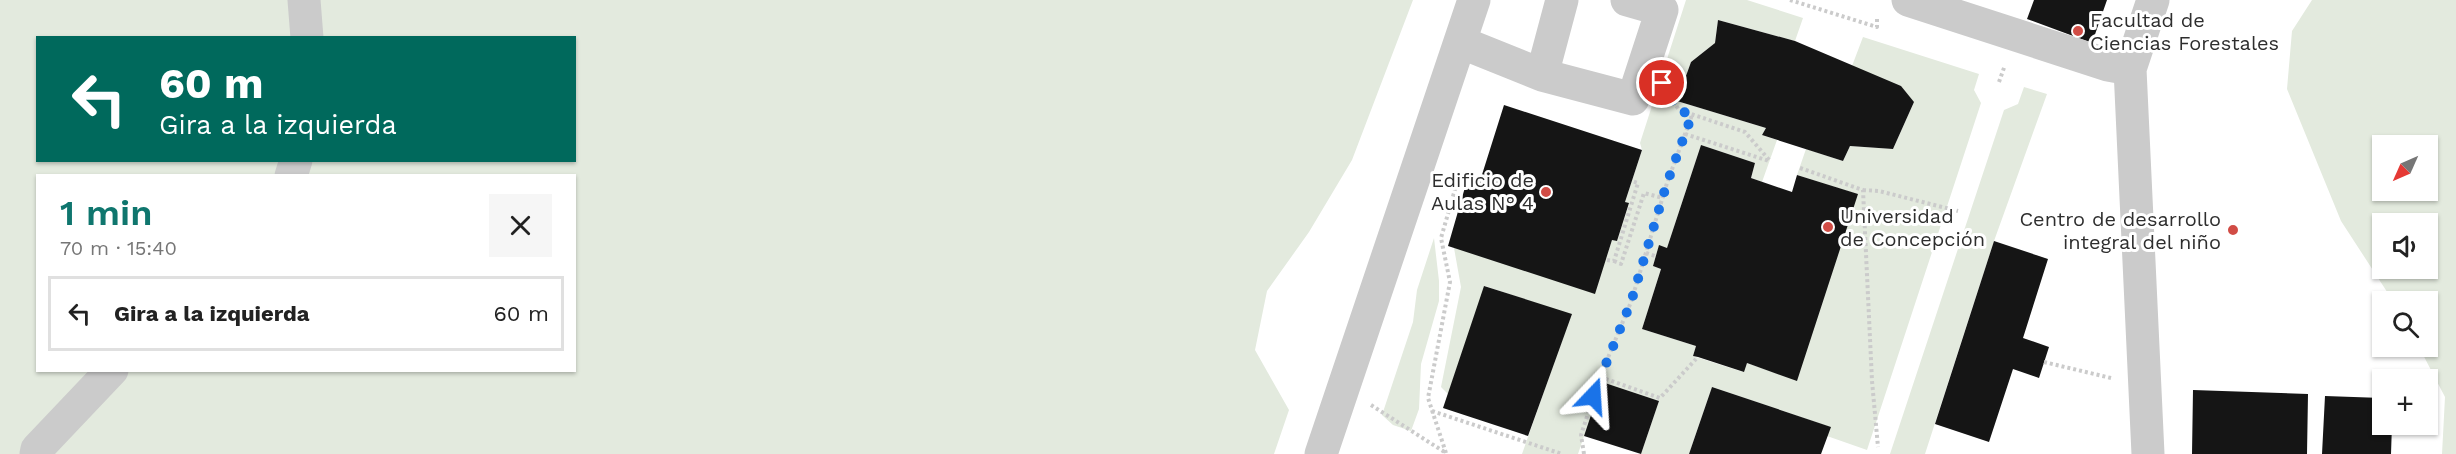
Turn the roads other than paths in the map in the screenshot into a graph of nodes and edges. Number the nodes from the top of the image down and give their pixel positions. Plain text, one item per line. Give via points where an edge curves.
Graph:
1 (304, 0) edge
2 (1474, 0) edge
3 (1562, 0) edge
4 (1627, 0) edge
5 (2152, 0) edge
6 (1892, 4) edge
7 (307, 36) edge
8 (1460, 42) junction
9 (2130, 69) junction
10 (1542, 75) junction
11 (110, 372) edge
12 (36, 454) edge
13 (1322, 454) edge
14 (2148, 454) edge

1 - 7 lane
2 - 8 lane
3 - 10 lane
4 - 10 lane via 1662,10 1634,99
5 - 9 lane
6 - 9 lane
8 - 10 lane
8 - 13 lane
9 - 14 lane
11 - 12 lane

